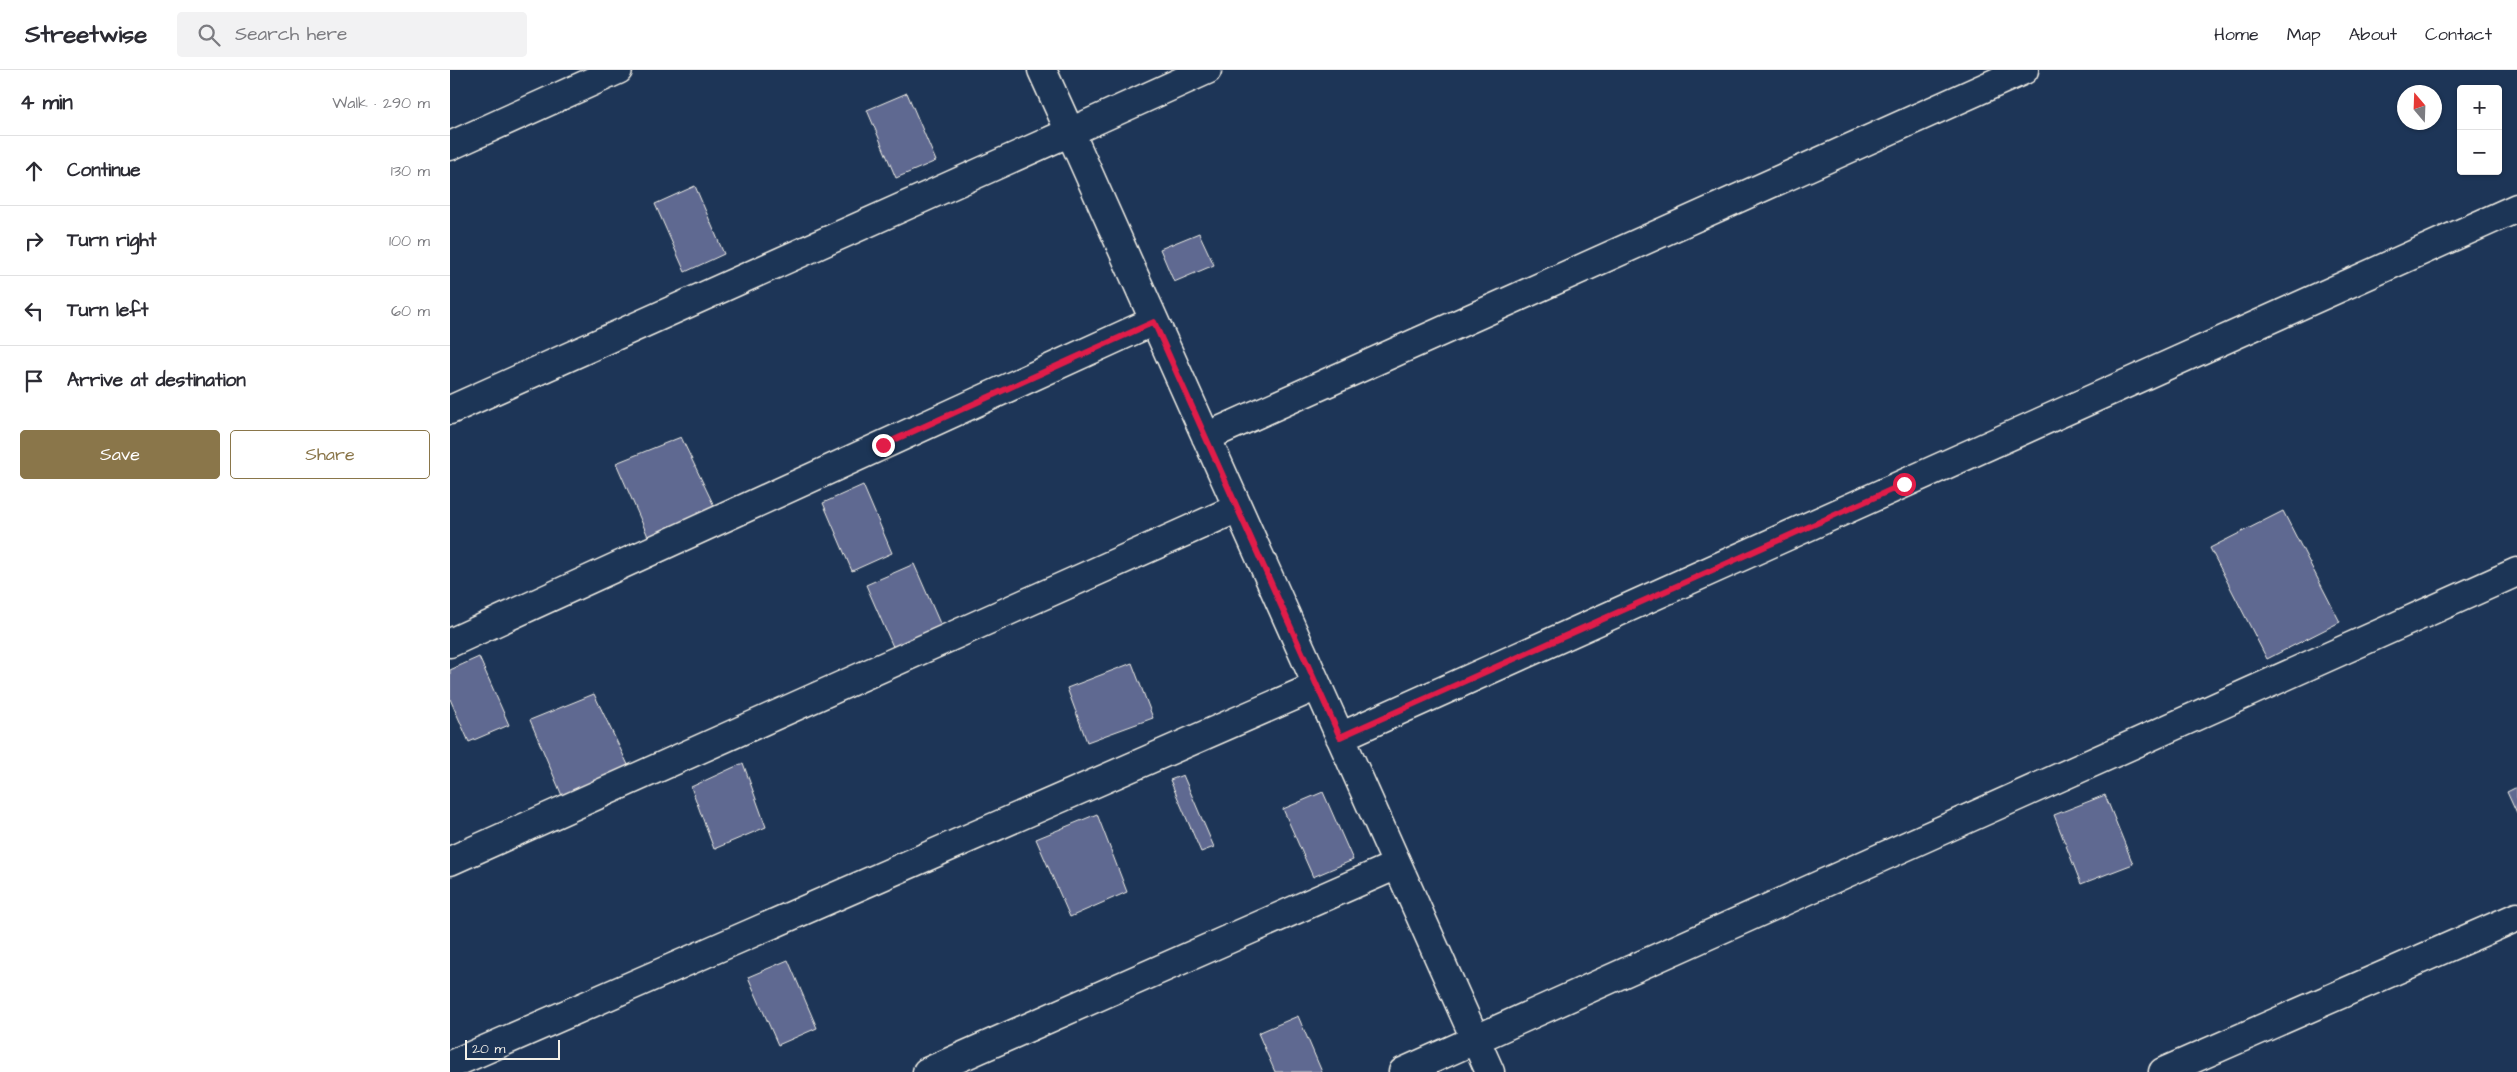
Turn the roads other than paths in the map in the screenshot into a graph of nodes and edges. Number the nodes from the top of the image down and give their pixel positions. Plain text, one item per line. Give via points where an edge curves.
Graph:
1 (618, 70) edge
2 (1042, 70) edge
3 (1207, 70) edge
4 (2024, 70) edge
5 (1070, 132) junction
6 (450, 146) edge
7 (2517, 208) edge
8 (1154, 322) junction
9 (450, 410) edge
10 (1206, 437) junction
11 (1238, 508) junction
12 (2517, 572) edge
13 (450, 642) edge
14 (1317, 686) junction
15 (1340, 737) junction
16 (450, 861) edge
17 (1398, 865) junction
18 (2517, 917) edge
19 (1476, 1040) junction
20 (450, 1065) edge
21 (927, 1072) edge
22 (1403, 1072) edge
23 (1490, 1072) edge
24 (2163, 1072) edge

1 - 6 street
2 - 5 street
3 - 5 street
4 - 10 street
5 - 8 street
5 - 9 street
7 - 15 street
8 - 10 street
8 - 13 street
10 - 11 street
11 - 14 street
11 - 16 street
12 - 19 street
14 - 15 street
14 - 20 street
15 - 17 street
17 - 19 street
17 - 21 street
18 - 24 street
19 - 22 street
19 - 23 street

